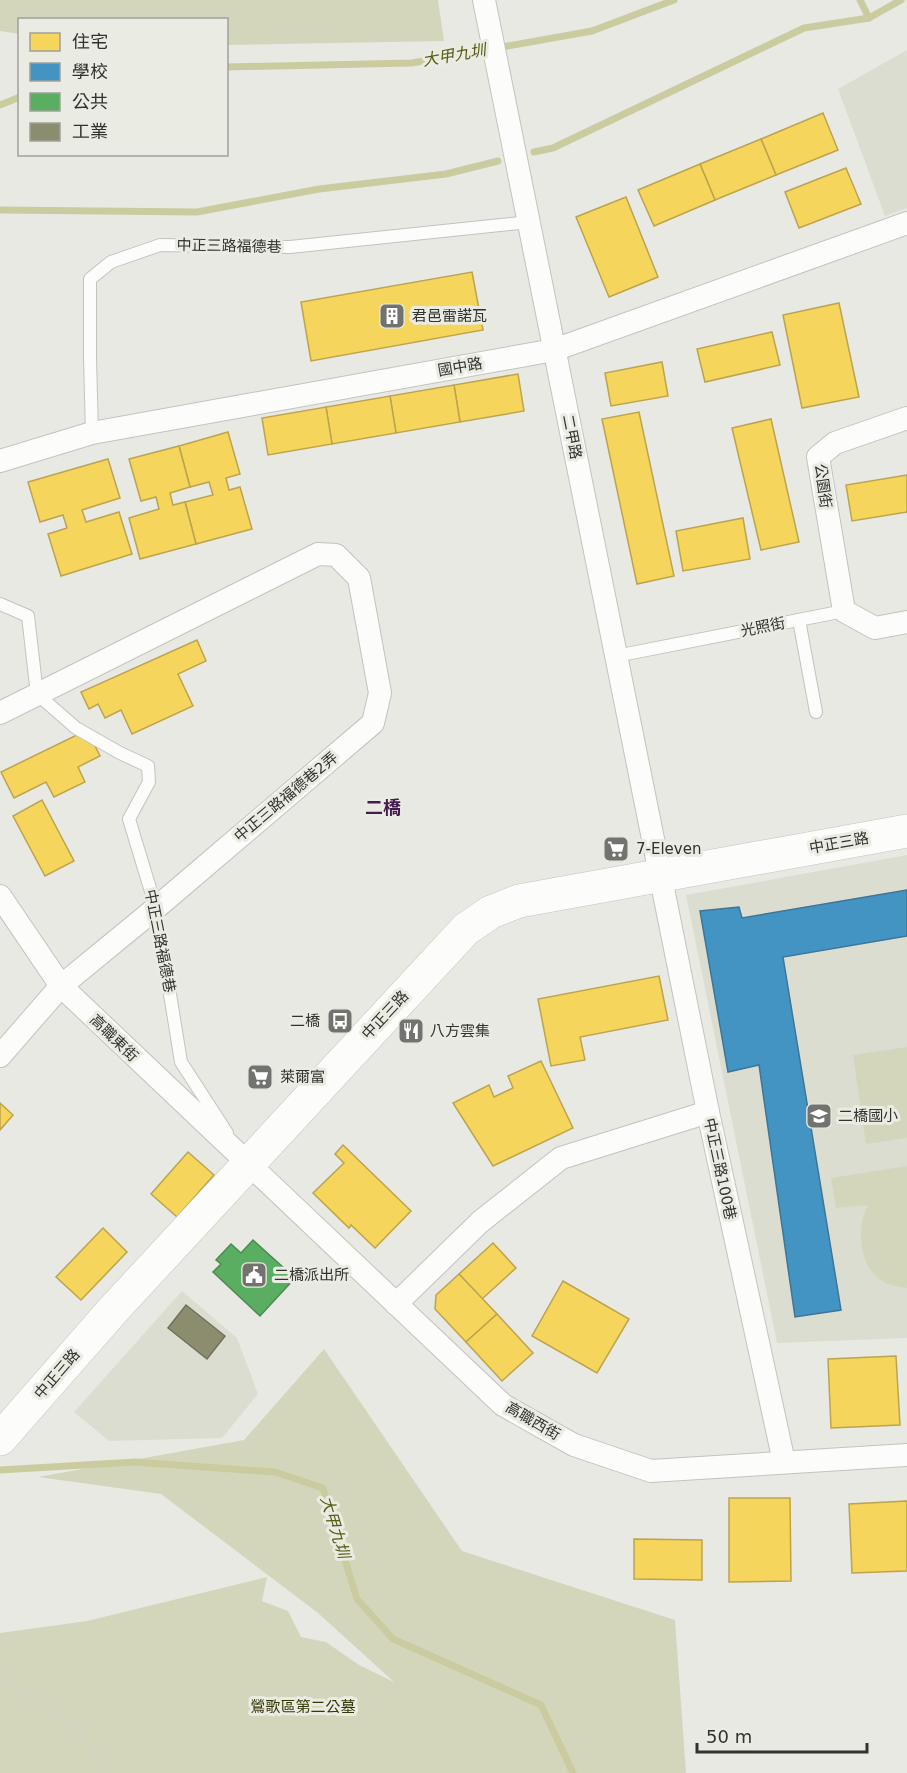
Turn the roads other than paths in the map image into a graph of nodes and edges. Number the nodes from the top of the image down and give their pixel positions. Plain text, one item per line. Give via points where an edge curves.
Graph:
1 (485, 2) edge
2 (529, 222) junction
3 (907, 224) edge
4 (554, 350) junction
5 (907, 418) edge
6 (92, 433) junction
7 (0, 461) edge
8 (0, 604) edge
9 (844, 611) junction
10 (799, 620) junction
11 (907, 622) edge
12 (616, 656) junction
13 (37, 694) junction
14 (816, 712) dead end
15 (0, 713) edge
16 (907, 831) edge
17 (660, 874) junction
18 (0, 896) edge
19 (156, 908) junction
20 (61, 986) junction
21 (0, 1056) edge
22 (708, 1112) junction
23 (247, 1164) junction
24 (396, 1304) junction
25 (1, 1434) edge
26 (907, 1455) edge
27 (784, 1462) junction

1 - 2 street, 二甲路
2 - 4 street, 二甲路
2 - 6 lane, 中正三路福德巷 via 290,247 160,245 111,262 90,279
3 - 4 street, 國中路
4 - 6 street, 國中路
4 - 12 street, 二甲路
5 - 9 street, 公園街 via 835,443 818,457
6 - 7 street, 國中路
8 - 13 lane via 28,616
9 - 10 lane, 光照街
9 - 11 street via 875,628
10 - 12 lane, 光照街
10 - 14 lane
12 - 17 street, 二甲路
13 - 15 street
13 - 19 lane, 中正三路福德巷 via 76,728 148,766 148,782 129,819
13 - 19 street, 中正三路福德巷2弄 via 318,554 336,555 359,578 380,693 373,723
16 - 17 street, 中正三路
17 - 22 street, 中正三路100巷
17 - 23 street, 中正三路 via 519,901 491,912 466,929
18 - 20 street, 高職東街
19 - 20 street, 中正三路福德巷2弄
19 - 23 lane, 中正三路福德巷 via 181,1062
20 - 21 street, 中正三路福德巷2弄
20 - 23 street, 高職東街
22 - 24 street via 561,1158 480,1222
22 - 27 street, 中正三路100巷
23 - 24 street, 高職西街
23 - 25 street, 中正三路
24 - 27 street, 高職西街 via 503,1405 574,1444 651,1471
26 - 27 street, 高職西街

